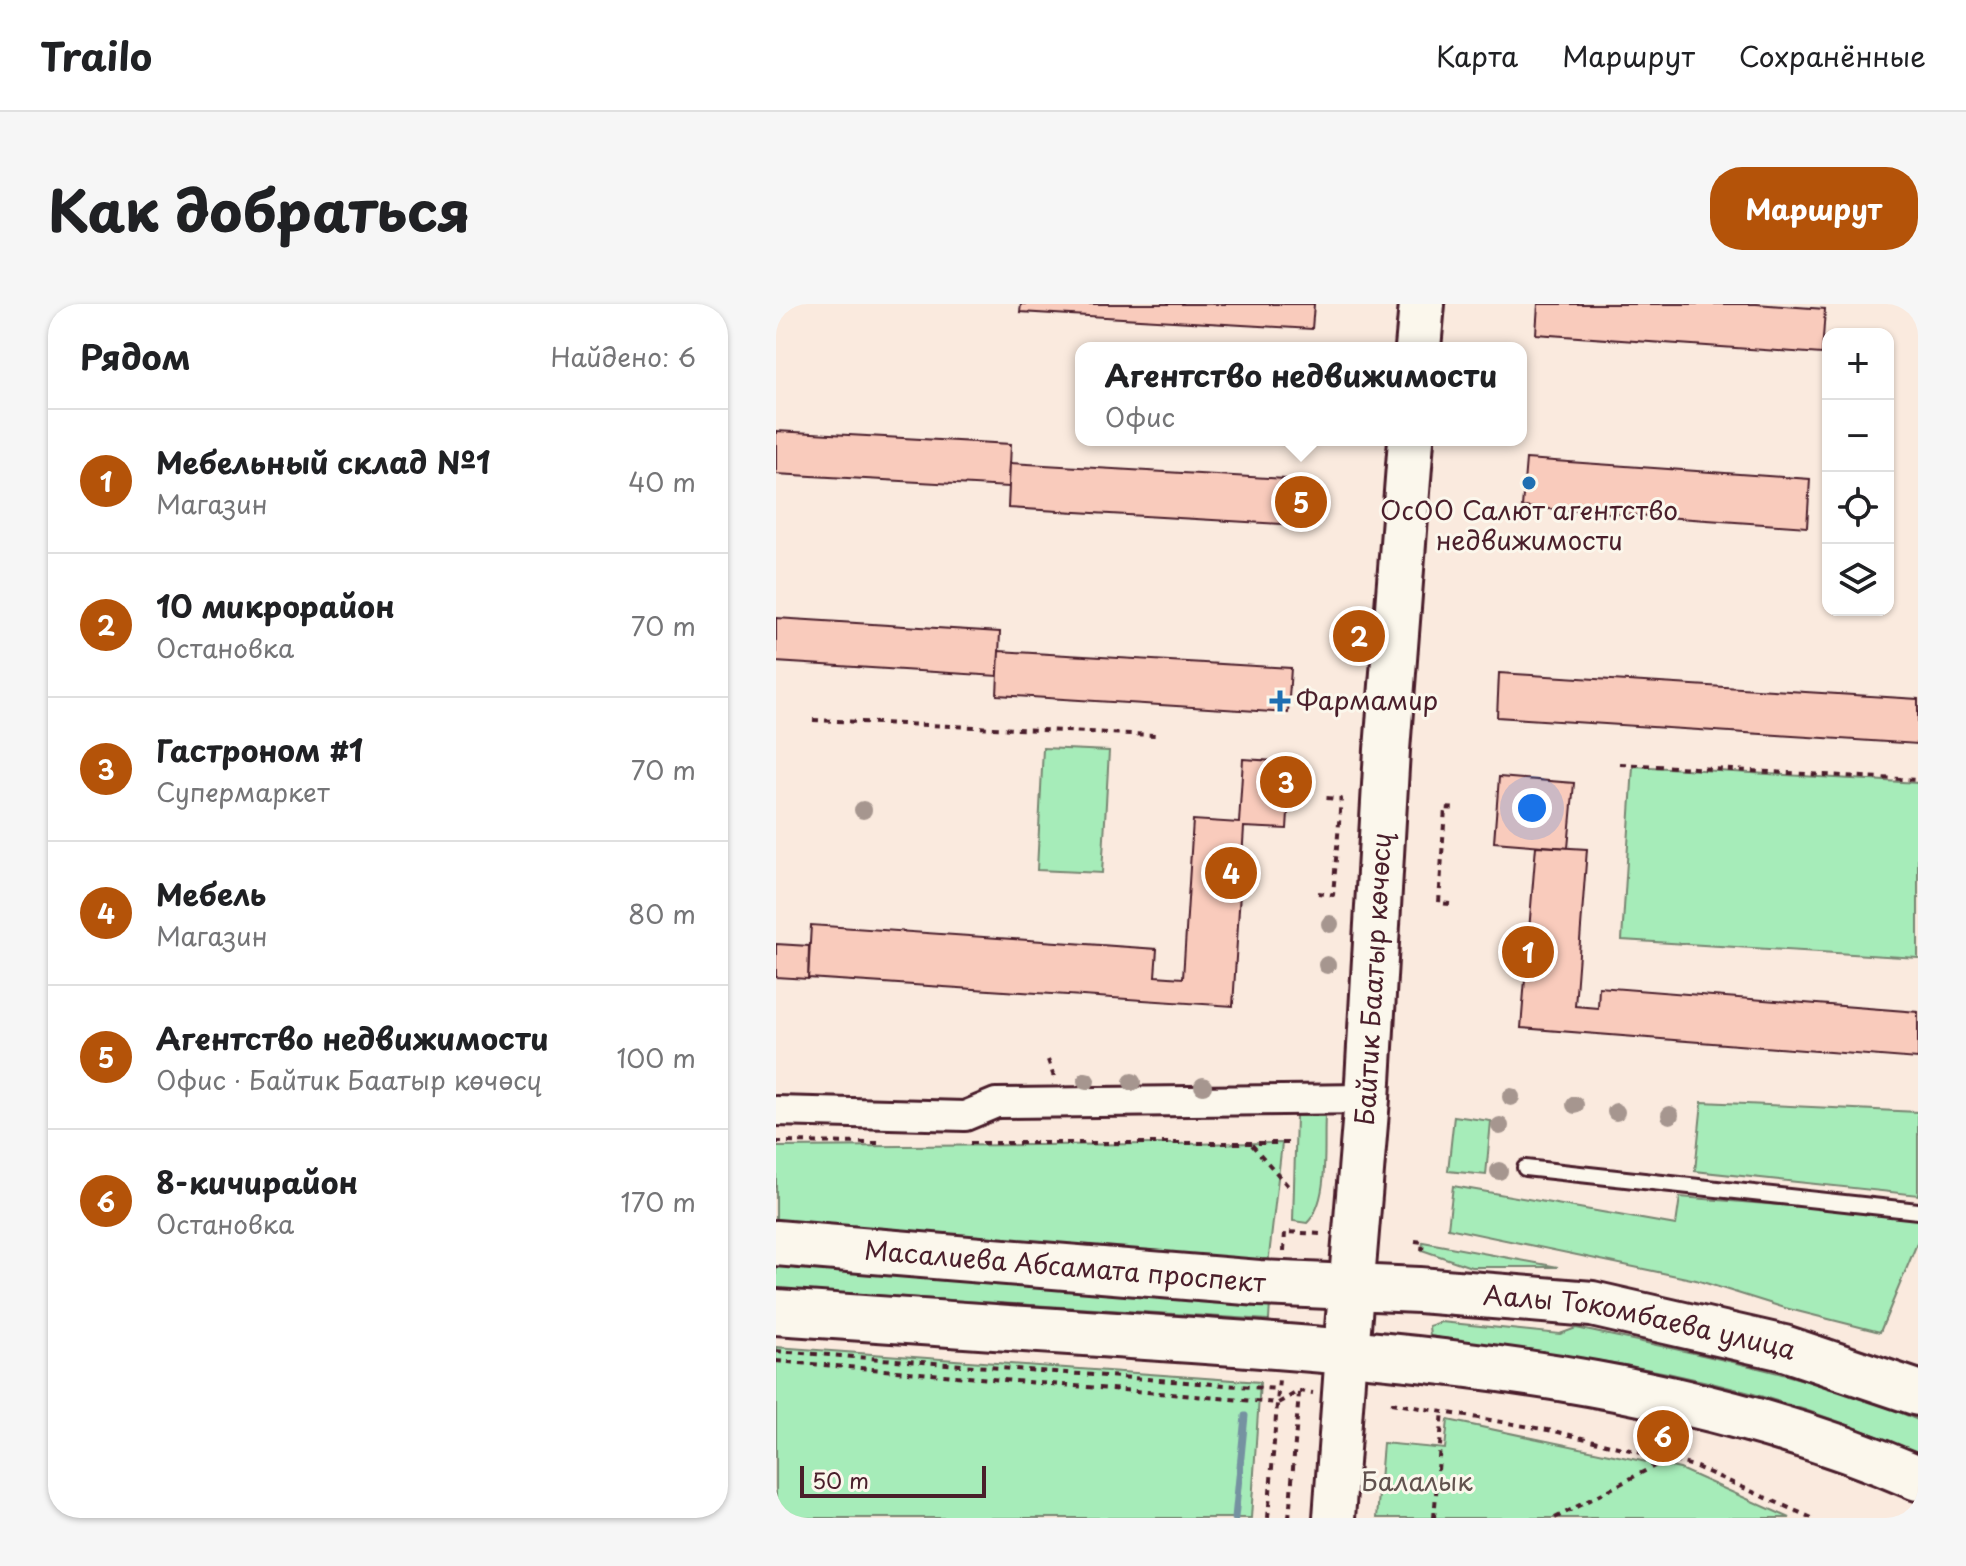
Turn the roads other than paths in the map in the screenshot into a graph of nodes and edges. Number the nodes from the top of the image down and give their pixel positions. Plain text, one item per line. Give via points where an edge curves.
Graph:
1 (1422, 304) edge
2 (1419, 342) edge
3 (1411, 446) edge
4 (1367, 1099) junction
5 (776, 1111) edge
6 (1525, 1168) dead end
7 (1918, 1211) edge
8 (776, 1243) edge
9 (1353, 1287) junction
10 (776, 1312) edge
11 (1346, 1352) junction
12 (1916, 1386) edge
13 (1918, 1478) edge
14 (1334, 1518) edge

1 - 2 main road
3 - 4 main road, Байтик Баатыр көчөсү
4 - 5 street via 996,1103 965,1116
4 - 9 main road, Байтик Баатыр көчөсү
6 - 7 lane
8 - 9 main road, Масалиева Абсамата проспект
9 - 11 main road, Байтик Баатыр көчөсү
9 - 12 main road, Аалы Токомбаева улица via 1592,1304 1784,1348
10 - 11 main road
11 - 13 main road via 1447,1360 1668,1398 1785,1429
11 - 14 main road, Байтик Баатыр көчөсү

